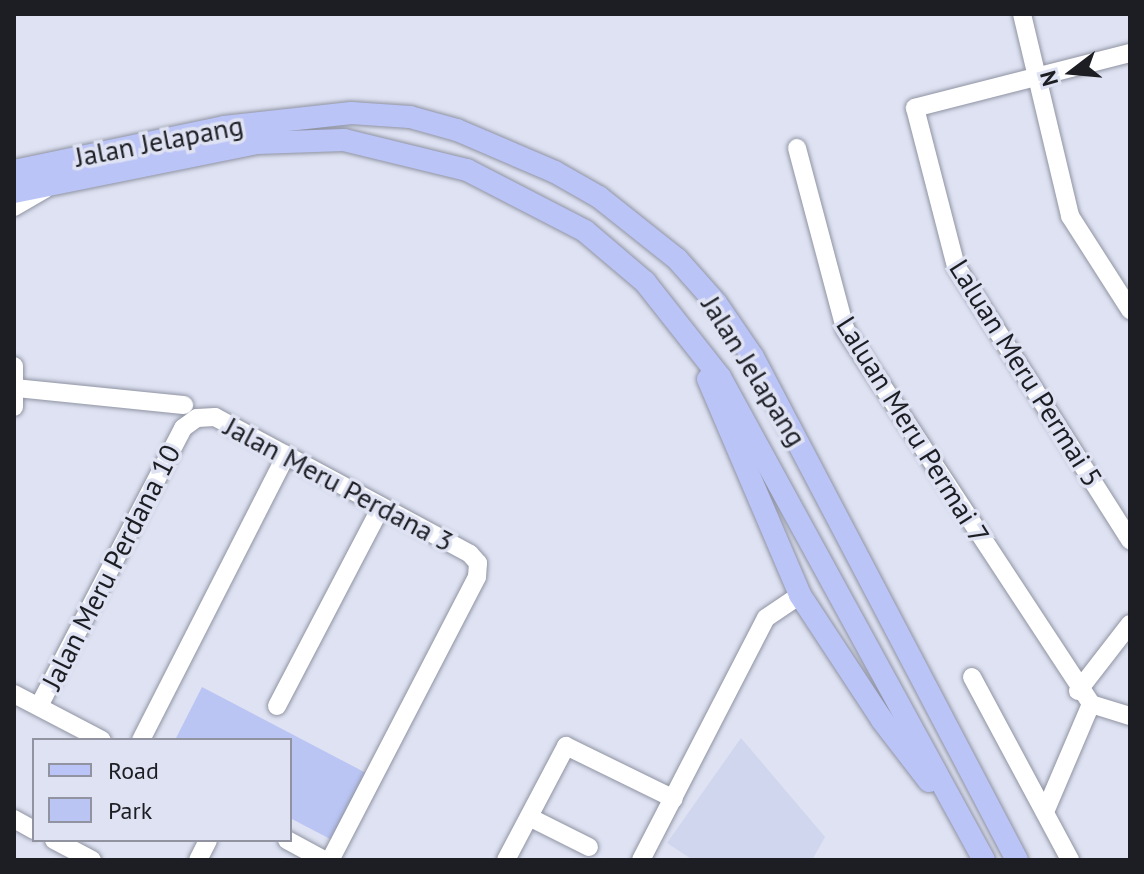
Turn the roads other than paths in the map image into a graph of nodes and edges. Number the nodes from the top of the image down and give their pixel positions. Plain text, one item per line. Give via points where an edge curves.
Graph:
1 (1022, 14) edge
2 (1130, 53) edge
3 (1036, 77) junction
4 (797, 148) dead end
5 (14, 171) edge
6 (58, 182) junction
7 (14, 192) edge
8 (14, 207) edge
9 (1130, 310) edge
10 (672, 311) junction
11 (15, 377) edge
12 (184, 405) dead end
13 (14, 407) edge
14 (183, 428) joint
15 (286, 455) junction
16 (381, 507) junction
17 (1130, 540) edge
18 (800, 595) junction
19 (1130, 624) edge
20 (972, 677) dead end
21 (14, 694) edge
22 (1084, 698) junction
23 (39, 706) junction
24 (277, 706) dead end
25 (1130, 716) edge
26 (98, 738) edge
27 (142, 738) edge
28 (674, 799) junction
29 (1045, 812) junction
30 (529, 817) junction
31 (14, 819) edge
32 (965, 827) junction
33 (32, 829) edge
34 (58, 842) edge
35 (207, 842) edge
36 (291, 842) edge
37 (589, 847) dead end
38 (92, 860) edge
39 (198, 860) edge
40 (324, 860) edge
41 (330, 860) edge
42 (506, 860) edge
43 (641, 860) edge
44 (984, 860) edge
45 (1017, 860) edge
46 (1070, 860) edge

1 - 3 street
2 - 3 street
3 - 9 street via 1070,216
3 - 17 street, Laluan Meru Permai 5 via 915,108 956,266
4 - 22 street, Laluan Meru Permai 7 via 845,329
5 - 45 main road, Jalan Jelapang via 224,127 351,113 410,117 457,130 510,150 599,197 677,259 747,348
6 - 7 main road, Jalan Jelapang
6 - 8 street
6 - 10 main road, Jalan Jelapang via 295,138 382,146 467,170 537,202 618,255
10 - 18 main road via 721,407
10 - 32 main road, Jalan Jelapang via 737,405
11 - 12 street
11 - 13 street
14 - 15 street, Jalan Meru Perdana 3 via 197,418 215,417
14 - 23 street, Jalan Meru Perdana 10
15 - 16 street, Jalan Meru Perdana 3
15 - 27 street
16 - 24 street
16 - 41 street, Jalan Meru Perdana 3 via 475,558 477,577
18 - 28 street via 766,618
18 - 32 main road via 882,720
19 - 22 street
20 - 29 street
21 - 23 street
22 - 25 street
22 - 29 street
23 - 26 street
28 - 30 street via 566,746
28 - 43 street
29 - 46 street
30 - 37 street
30 - 42 street
31 - 33 street
32 - 44 main road, Jalan Jelapang
34 - 38 street
35 - 39 street
36 - 40 street

